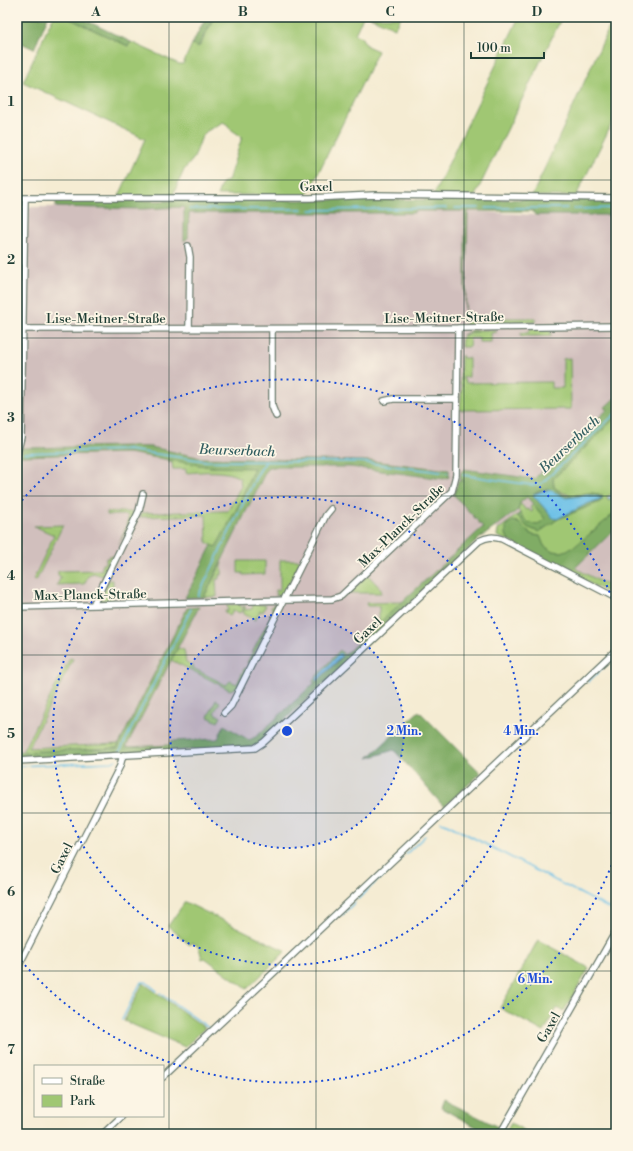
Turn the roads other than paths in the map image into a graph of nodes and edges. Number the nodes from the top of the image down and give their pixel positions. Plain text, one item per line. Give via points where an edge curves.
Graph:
1 (17, 198) edge
2 (25, 198) junction
3 (616, 198) edge
4 (188, 246) dead end
5 (616, 326) edge
6 (458, 328) junction
7 (272, 329) junction
8 (20, 330) edge
9 (189, 330) junction
10 (458, 400) junction
11 (384, 401) dead end
12 (276, 416) dead end
13 (17, 454) edge
14 (143, 494) dead end
15 (332, 509) dead end
16 (616, 598) edge
17 (283, 600) junction
18 (93, 606) junction
19 (17, 607) edge
20 (616, 650) edge
21 (224, 713) dead end
22 (123, 755) junction
23 (17, 761) edge
24 (616, 931) edge
25 (17, 969) edge
26 (164, 1076) edge
27 (121, 1117) edge
28 (103, 1134) edge
29 (500, 1134) edge

1 - 2 street, Gaxel
2 - 3 street, Gaxel via 310,198 374,195
2 - 8 street
4 - 9 street
5 - 6 street, Lise-Meitner-Straße
6 - 7 street, Lise-Meitner-Straße
6 - 10 street, Max-Planck-Straße
7 - 9 street, Lise-Meitner-Straße
7 - 12 street via 272,406
8 - 9 street, Lise-Meitner-Straße
8 - 13 street via 21,437
10 - 11 street via 393,398
10 - 17 street, Max-Planck-Straße via 456,475 450,495 341,596 332,600
14 - 18 street via 139,511
15 - 17 street via 326,515
16 - 22 street, Gaxel via 502,539 485,538 255,748
17 - 18 street, Max-Planck-Straße
17 - 21 street via 231,706
18 - 19 street, Max-Planck-Straße
20 - 26 street
22 - 23 street, Gaxel
22 - 25 street, Gaxel via 120,766
24 - 29 street, Gaxel
27 - 28 street

